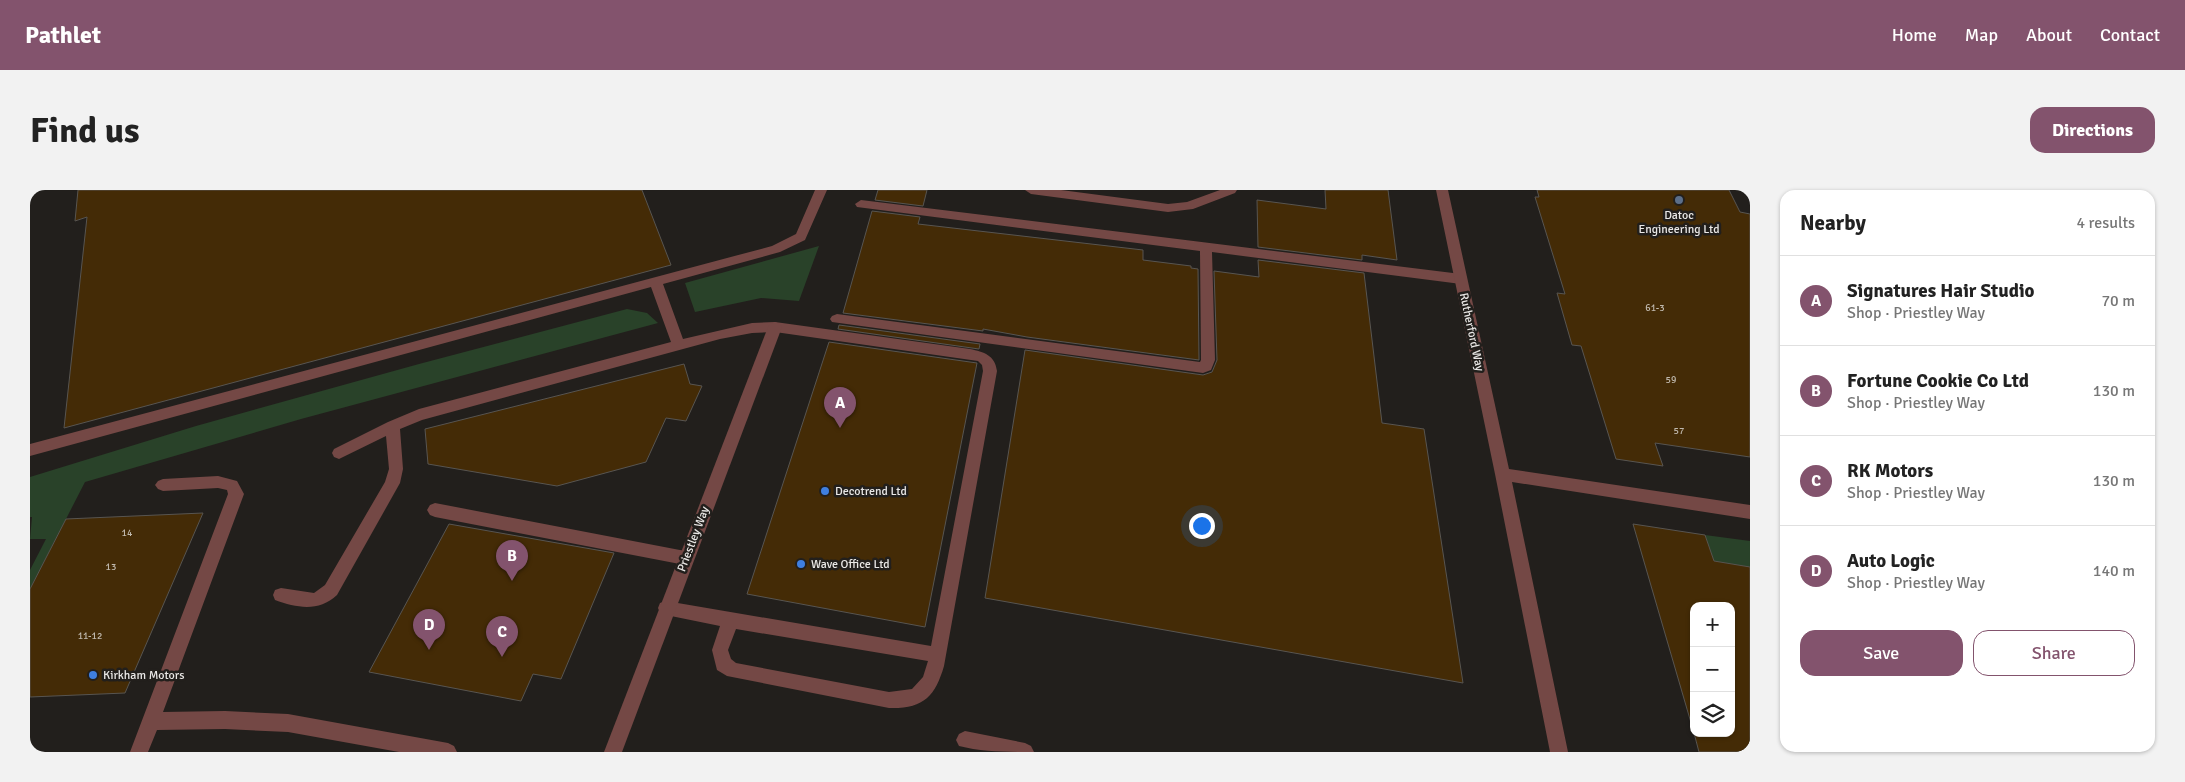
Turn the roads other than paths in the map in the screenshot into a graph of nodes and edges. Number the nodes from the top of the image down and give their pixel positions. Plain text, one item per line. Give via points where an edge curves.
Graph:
1 (821, 190) edge
2 (1031, 190) edge
3 (1231, 190) edge
4 (1442, 190) edge
5 (1093, 194) edge
6 (861, 204) dead end
7 (1206, 247) junction
8 (1461, 279) junction
9 (655, 280) junction
10 (837, 319) dead end
11 (775, 327) junction
12 (679, 345) junction
13 (393, 426) junction
14 (30, 450) edge
15 (339, 453) dead end
16 (1503, 474) junction
17 (163, 485) dead end
18 (435, 510) dead end
19 (1750, 512) edge
20 (685, 558) junction
21 (281, 595) dead end
22 (666, 608) junction
23 (730, 620) junction
24 (938, 656) junction
25 (151, 721) junction
26 (965, 740) dead end
27 (139, 752) edge
28 (448, 752) edge
29 (613, 752) edge
30 (1025, 752) edge
31 (1559, 752) edge

1 - 9 street via 798,240 776,249
2 - 5 street
3 - 5 street via 1176,208
4 - 8 street, Rutherford Way
6 - 7 street
7 - 8 street
7 - 10 street via 1208,360 1203,368
8 - 16 street, Rutherford Way
9 - 12 street
9 - 14 street
11 - 12 street via 743,329
11 - 20 street, Priestley Way
11 - 24 street via 977,355 989,363
12 - 13 street via 430,412
13 - 15 street
13 - 21 street via 396,469 392,483 331,590 315,601
16 - 19 street
16 - 31 street, Rutherford Way
17 - 25 street via 223,482 232,485 236,494
18 - 20 street
20 - 22 street, Priestley Way
22 - 23 street
22 - 29 street, Priestley Way
23 - 24 street
23 - 24 street via 720,654 727,667 889,700 910,699 924,691 932,681
25 - 27 street
25 - 28 street via 288,723
26 - 30 street

